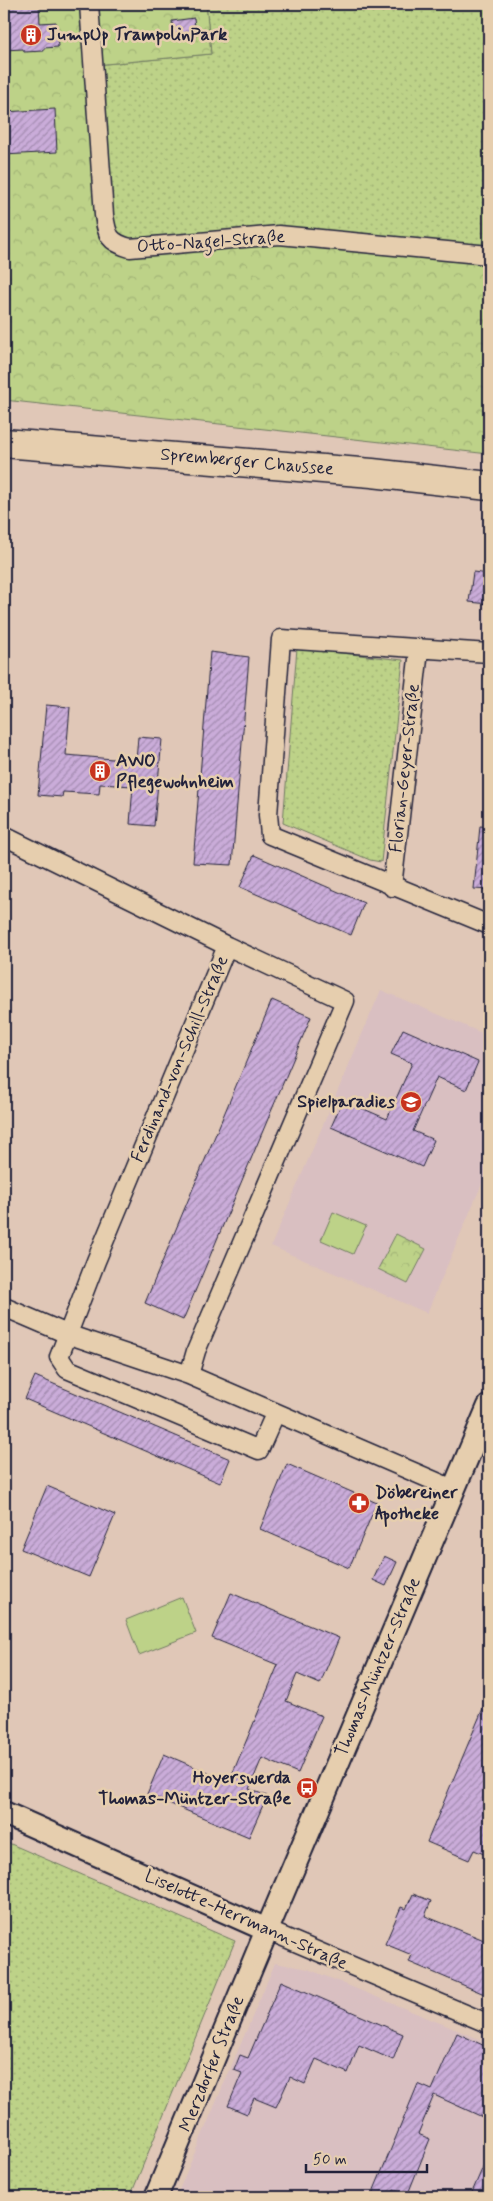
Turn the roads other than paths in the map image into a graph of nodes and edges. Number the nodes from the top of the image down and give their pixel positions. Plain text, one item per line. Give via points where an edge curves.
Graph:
1 (89, 4) edge
2 (489, 255) edge
3 (4, 443) edge
4 (489, 486) edge
5 (418, 650) junction
6 (489, 653) edge
7 (4, 836) edge
8 (392, 886) junction
9 (489, 925) edge
10 (228, 946) junction
11 (4, 1307) edge
12 (66, 1334) junction
13 (189, 1375) junction
14 (489, 1406) edge
15 (276, 1414) junction
16 (453, 1489) junction
17 (4, 1814) edge
18 (267, 1930) junction
19 (489, 2024) edge
20 (156, 2197) edge

1 - 2 street, Otto-Nagel-Straße via 104,215 112,240 130,248 279,235
3 - 4 main road, Spremberger Chaussee via 372,473
5 - 6 street
5 - 8 street, Florian-Geyer-Straße
5 - 8 street via 281,640 268,815 270,835
7 - 10 street
8 - 9 street
10 - 12 street, Ferdinand-von-Schill-Straße
10 - 13 street, Ferdinand-von-Schill-Straße via 346,1001 196,1351
11 - 12 street
12 - 13 street
12 - 15 street, Ferdinand-von-Schill-Straße via 59,1357 67,1369 259,1450
13 - 15 street
14 - 16 street, Thomas-Müntzer-Straße
15 - 16 street
16 - 18 street, Thomas-Müntzer-Straße
17 - 18 street, Liselotte-Herrmann-Straße
18 - 19 street, Liselotte-Herrmann-Straße
18 - 20 street, Merzdorfer Straße

